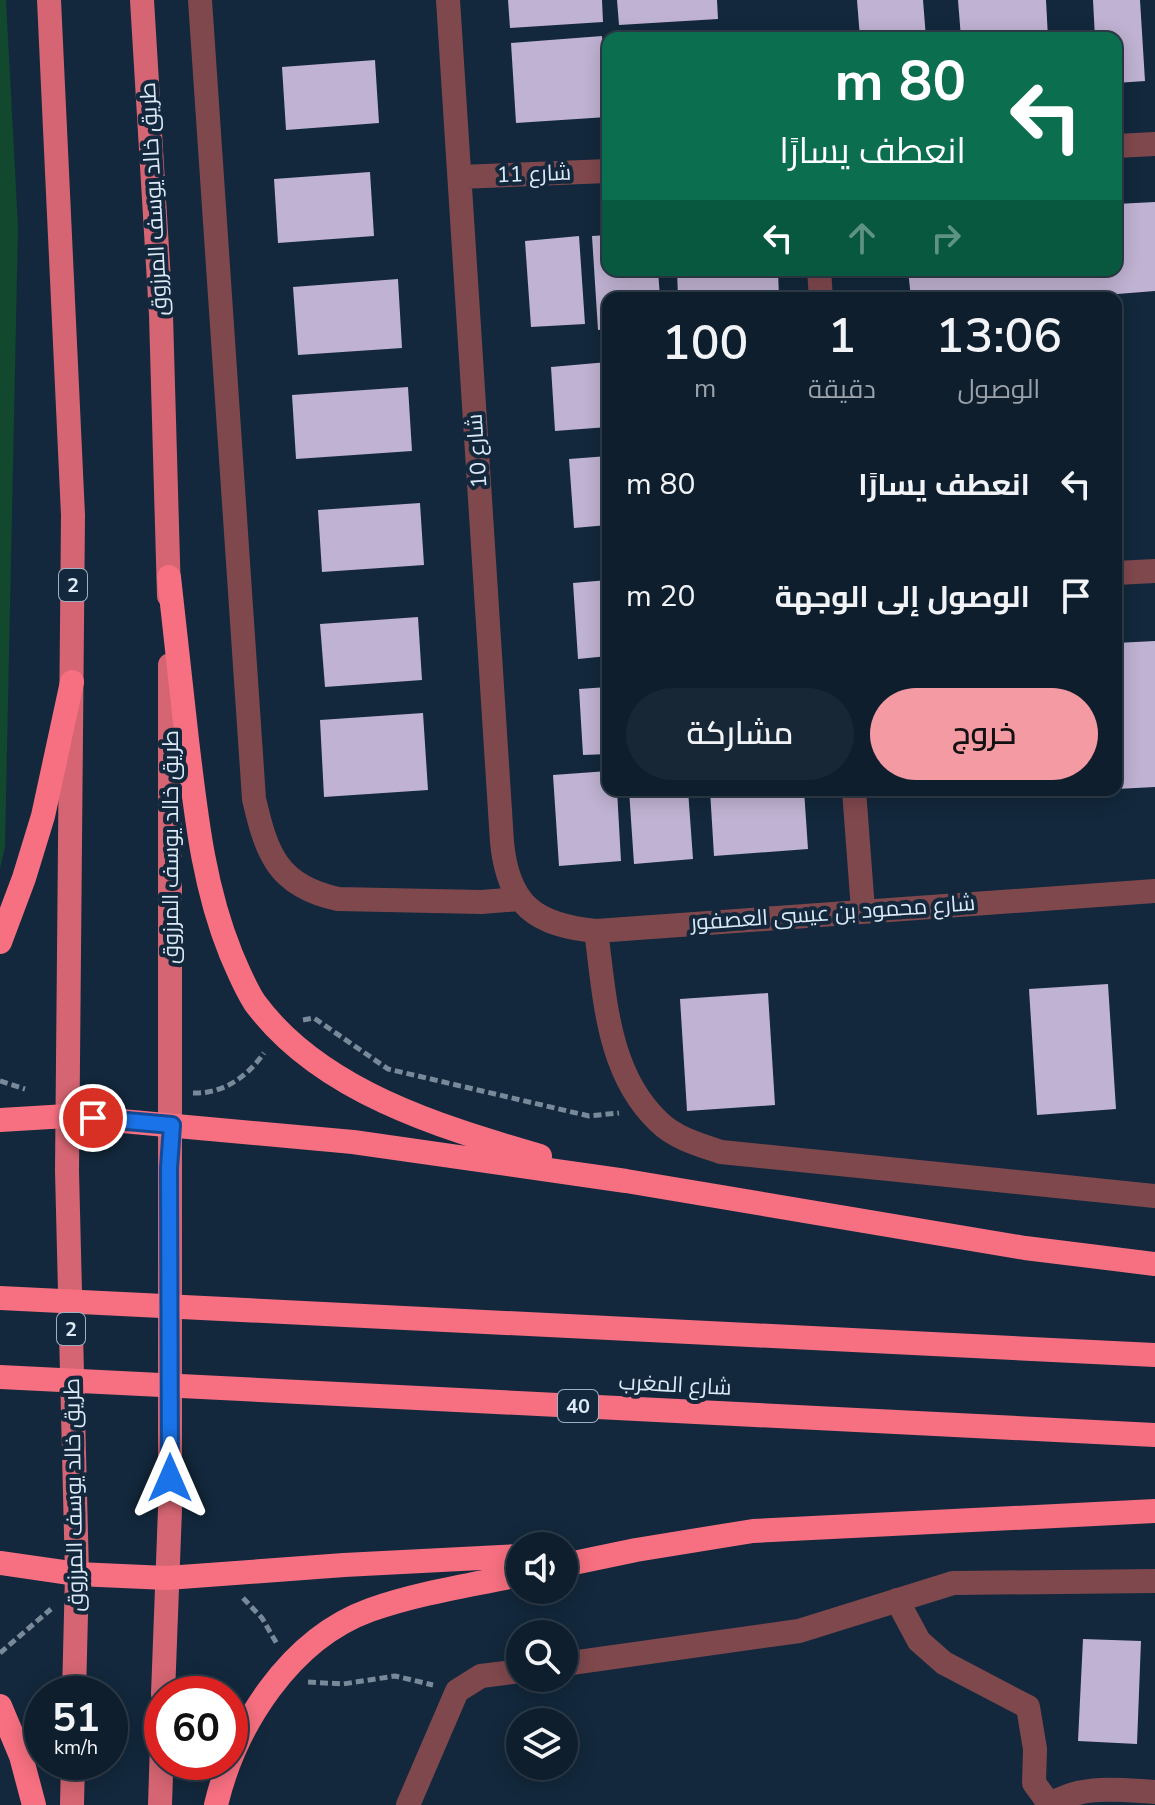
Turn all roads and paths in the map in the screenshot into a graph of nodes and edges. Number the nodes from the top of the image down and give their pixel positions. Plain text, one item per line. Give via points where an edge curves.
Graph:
1 (49, 0) edge
2 (142, 0) edge
3 (200, 0) edge
4 (448, 0) edge
5 (1155, 144) edge
6 (1122, 146) edge
7 (602, 171) edge
8 (460, 177) junction
9 (1155, 571) edge
10 (1122, 573) edge
11 (169, 577) junction
12 (72, 682) junction
13 (854, 796) edge
14 (1155, 891) edge
15 (520, 899) junction
16 (863, 910) junction
17 (596, 931) junction
18 (0, 942) edge
19 (279, 1029) junction
20 (172, 1091) junction
21 (649, 1111) junction
22 (67, 1116) junction
23 (0, 1120) edge
24 (172, 1125) junction
25 (626, 1181) junction
26 (1155, 1196) edge
27 (1155, 1264) edge
28 (0, 1298) edge
29 (1155, 1355) edge
30 (0, 1377) edge
31 (1155, 1435) edge
32 (1155, 1511) edge
33 (636, 1550) junction
34 (578, 1552) edge
35 (506, 1557) edge
36 (578, 1562) edge
37 (0, 1563) edge
38 (77, 1574) junction
39 (167, 1578) junction
40 (506, 1578) edge
41 (1155, 1581) edge
42 (897, 1600) junction
43 (76, 1611) junction
44 (0, 1653) edge
45 (578, 1662) edge
46 (506, 1673) edge
47 (74, 1676) edge
48 (164, 1676) edge
49 (0, 1706) edge
50 (73, 1780) edge
51 (161, 1780) edge
52 (1155, 1792) edge
53 (34, 1805) edge
54 (72, 1805) edge
55 (160, 1805) edge
56 (216, 1805) edge
57 (408, 1805) edge
58 (1050, 1805) edge

1 - 12 main road, طريق خالد يوسف المرزوق / 2 via 73,515
2 - 11 main road, طريق خالد يوسف المرزوق via 161,315
3 - 15 street via 252,784 260,825 281,869 296,885 315,894 354,900
4 - 8 street, شارع 10
5 - 6 street
7 - 8 street, شارع 11
8 - 15 street, شارع 10 via 502,842 507,874
9 - 10 street
11 - 19 highway via 204,868 239,973 255,1003
11 - 20 main road, طريق خالد يوسف المرزوق
12 - 18 highway via 43,816
12 - 22 main road, طريق خالد يوسف المرزوق / 2
13 - 16 street
14 - 16 street, شارع محمود بن عيسى العصفور
15 - 17 street, شارع محمود بن عيسى العصفور via 549,923
16 - 17 street, شارع محمود بن عيسى العصفور
17 - 21 street via 611,1035 626,1075
19 - 20 path via 251,1071 220,1090
19 - 21 path via 314,1018 388,1069 589,1116
19 - 25 highway via 329,1071 393,1104 505,1146
20 - 24 main road, طريق خالد يوسف المرزوق
21 - 26 street via 678,1135 721,1152
22 - 23 highway
22 - 24 highway
22 - 38 main road, طريق خالد يوسف المرزوق / 2
24 - 25 highway via 353,1142
24 - 39 main road, طريق خالد يوسف المرزوق
25 - 27 highway via 1025,1248
28 - 29 highway
30 - 31 highway, شارع المغرب / 40
32 - 33 highway via 753,1531
33 - 34 highway
33 - 36 highway
35 - 39 highway
37 - 38 highway
38 - 39 highway
38 - 43 main road, طريق خالد يوسف المرزوق / 2
39 - 48 main road, طريق خالد يوسف المرزوق
40 - 56 highway via 369,1610 313,1644 288,1666 252,1717
41 - 42 street via 953,1583
42 - 45 street via 799,1631
42 - 58 street via 919,1641 944,1663 1028,1707 1034,1783
43 - 44 path via 52,1608
43 - 47 main road, طريق خالد يوسف المرزوق / 2
46 - 57 street via 481,1676 457,1691
49 - 53 highway
50 - 54 main road
51 - 55 main road
52 - 58 street via 1093,1790 1068,1794

